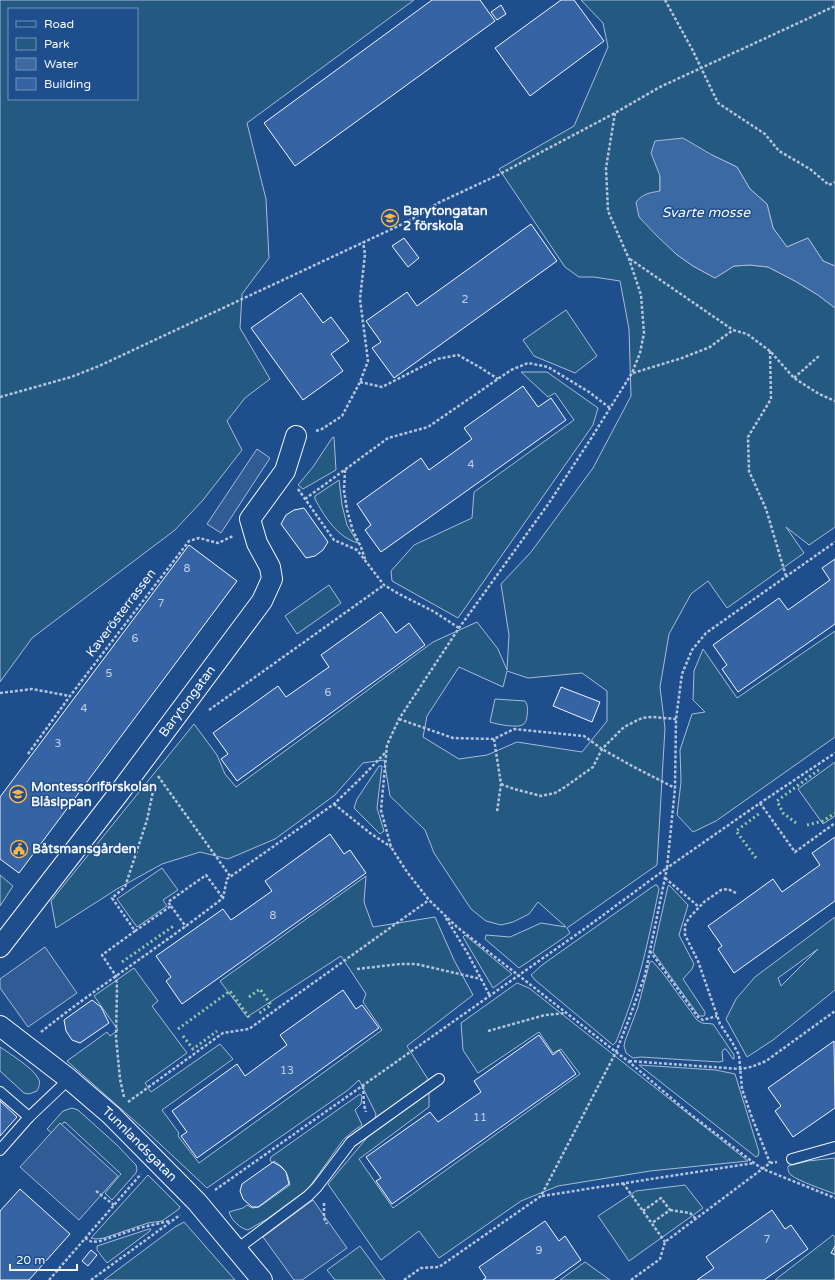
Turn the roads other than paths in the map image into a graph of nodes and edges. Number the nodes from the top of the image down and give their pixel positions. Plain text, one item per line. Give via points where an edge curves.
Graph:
1 (296, 436) road end
2 (0, 947) edge
3 (0, 1026) edge
4 (69, 1079) junction
5 (439, 1079) dead end
6 (0, 1092) edge
7 (29, 1117) junction
8 (835, 1147) edge
9 (0, 1150) edge
10 (792, 1159) road end
11 (236, 1249) junction
12 (262, 1280) edge

1 - 2 street, Barytongatan via 285,472 250,519 257,543 270,567 272,579 262,600 119,793
3 - 4 street, Tunnlandsgatan
4 - 7 lane
4 - 11 street, Tunnlandsgatan via 111,1115 154,1158 197,1202
5 - 11 lane via 351,1142 308,1196
6 - 7 lane
7 - 9 lane
8 - 10 lane
11 - 12 street, Tunnlandsgatan

